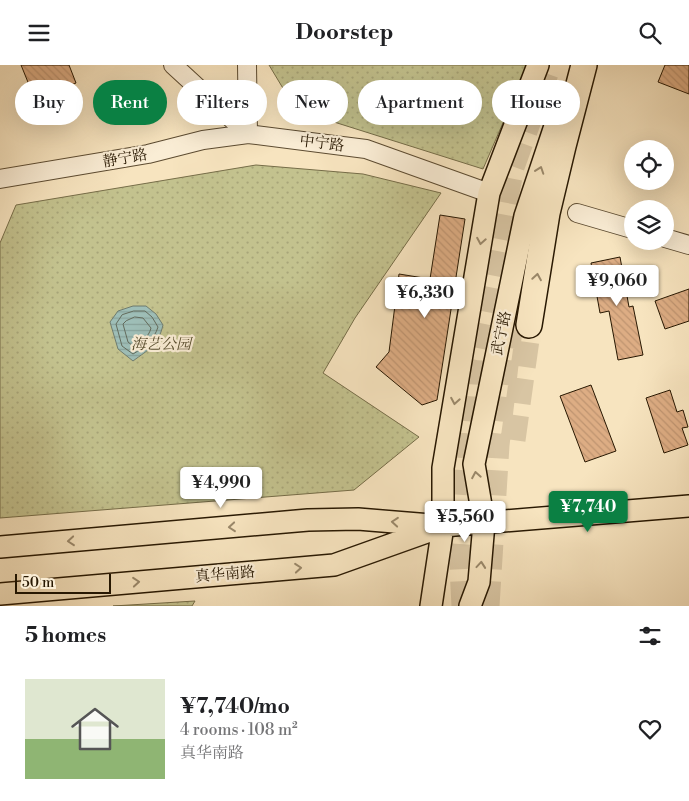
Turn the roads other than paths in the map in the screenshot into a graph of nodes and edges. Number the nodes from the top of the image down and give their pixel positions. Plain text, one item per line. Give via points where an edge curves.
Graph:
1 (173, 65) edge
2 (247, 65) edge
3 (538, 65) edge
4 (576, 65) edge
5 (584, 65) edge
6 (248, 134) junction
7 (1, 181) edge
8 (490, 193) junction
9 (577, 213) dead end
10 (624, 227) edge
11 (674, 241) edge
12 (689, 245) edge
13 (529, 325) tunnel mouth
14 (689, 506) edge
15 (484, 523) junction
16 (443, 526) junction
17 (0, 547) edge
18 (0, 594) edge
19 (430, 606) edge
20 (470, 606) edge

1 - 6 street
2 - 6 street
3 - 8 main road
15 -> 4 main road, 武宁路 via 474,464 525,216
13 -> 5 highway via 547,213
6 - 7 street, 静宁路 via 203,140 148,155
6 - 8 street, 中宁路 via 366,149
8 -> 16 main road via 443,468
9 - 10 street
11 - 12 street
14 - 15 main road, 真华南路
15 - 16 main road, 真华南路
20 -> 15 main road, 武宁路 via 479,582
16 -> 17 main road, 真华南路 via 358,519 308,520
18 -> 16 main road, 真华南路 via 334,565
16 - 19 main road

